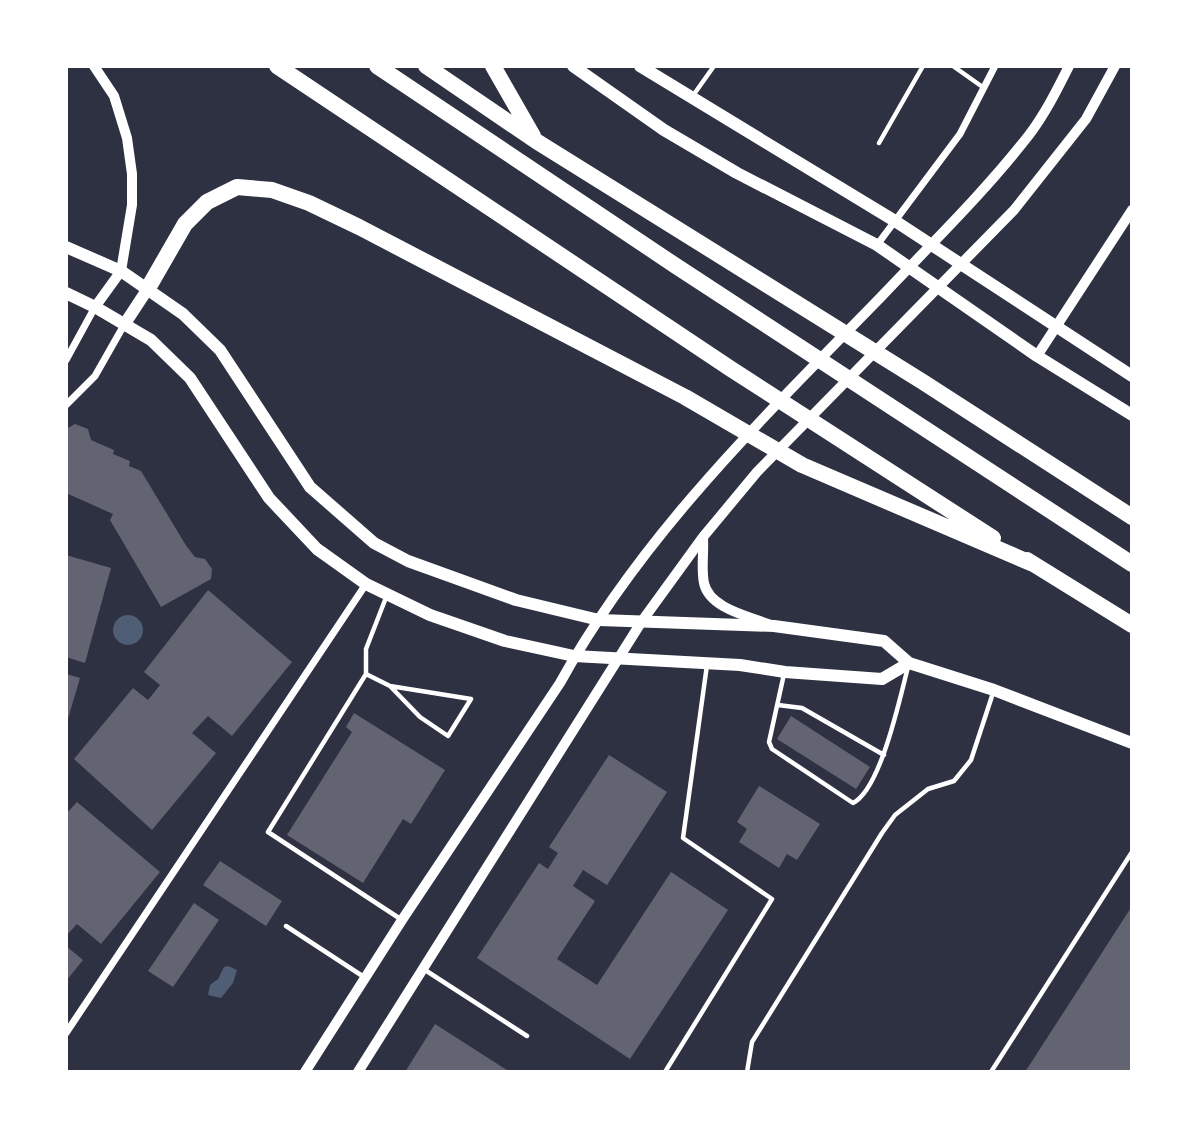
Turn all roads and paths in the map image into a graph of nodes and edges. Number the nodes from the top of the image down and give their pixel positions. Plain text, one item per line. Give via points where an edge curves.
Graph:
1 (94, 66) edge
2 (277, 66) edge
3 (377, 66) edge
4 (426, 66) edge
5 (493, 66) edge
6 (573, 66) edge
7 (640, 66) edge
8 (714, 66) edge
9 (923, 66) edge
10 (953, 66) edge
11 (995, 66) edge
12 (1069, 66) edge
13 (1115, 66) edge
14 (985, 89) junction
15 (692, 98) junction
16 (536, 141) junction
17 (879, 143) dead end
18 (1132, 210) edge
19 (895, 221) junction
20 (877, 245) junction
21 (66, 247) edge
22 (121, 271) junction
23 (147, 290) junction
24 (66, 293) edge
25 (95, 307) junction
26 (124, 325) junction
27 (1055, 328) junction
28 (1037, 356) junction
29 (66, 360) edge
30 (1132, 376) edge
31 (66, 405) edge
32 (1132, 415) edge
33 (1132, 517) edge
34 (703, 537) junction
35 (1033, 564) junction
36 (1132, 564) edge
37 (366, 584) junction
38 (387, 595) junction
39 (599, 620) junction
40 (642, 621) junction
41 (1132, 625) edge
42 (774, 626) junction
43 (575, 656) junction
44 (620, 659) junction
45 (909, 663) junction
46 (707, 664) junction
47 (785, 672) junction
48 (366, 674) junction
49 (390, 686) junction
50 (994, 690) junction
51 (778, 705) junction
52 (1132, 743) edge
53 (884, 755) junction
54 (1132, 852) edge
55 (402, 920) junction
56 (286, 926) dead end
57 (422, 969) junction
58 (365, 978) junction
59 (66, 1033) edge
60 (527, 1036) dead end
61 (305, 1072) edge
62 (358, 1072) edge
63 (665, 1072) edge
64 (747, 1072) edge
65 (990, 1072) edge

1 - 22 street via 114,96 132,174
2 - 35 highway via 719,362
3 - 36 highway
4 - 16 highway
5 - 16 highway
6 - 20 main road via 664,130 737,173
7 - 15 main road
8 - 15 lane
9 - 17 lane
10 - 14 lane
11 - 14 street
12 - 39 street via 1030,134 950,225 728,454 675,514
13 - 34 street via 1086,119 1014,210 757,472
14 - 19 street via 960,134
15 - 19 main road
16 - 33 highway
18 - 27 street
19 - 20 street
19 - 27 main road
20 - 28 main road
21 - 22 main road
22 - 23 main road
22 - 25 street
23 - 26 main road
23 - 35 highway via 184,224 208,202 237,187 272,190 359,227 685,397 803,465
23 - 39 main road via 183,314 220,350 310,487 374,542 408,561 516,600
24 - 25 main road
25 - 26 main road
25 - 29 street
26 - 31 street via 94,376
26 - 37 main road via 151,340 190,378 269,498 317,550
27 - 28 street
27 - 30 main road
28 - 32 main road
34 - 40 street
34 - 42 street via 704,584 709,595 733,611
35 - 41 highway
37 - 38 main road
37 - 59 street
38 - 43 main road via 505,641
38 - 48 lane via 366,649
39 - 40 main road
39 - 43 street
40 - 42 main road
40 - 44 street
42 - 45 main road via 884,641
43 - 44 main road
43 - 55 street
44 - 46 main road
44 - 57 street
45 - 47 main road via 882,679
45 - 50 main road
45 - 53 lane
46 - 47 main road
46 - 63 lane via 683,838 772,898
47 - 51 lane
48 - 49 lane
48 - 55 lane via 268,832
49 - 49 lane via 420,717 448,736 471,699
50 - 52 main road
50 - 64 lane via 971,760 954,781 928,789 895,815 752,1042
51 - 53 lane via 802,708
51 - 53 lane via 769,742 772,749 848,801 860,799
54 - 65 lane
55 - 58 street
56 - 58 lane
57 - 60 lane
57 - 62 street
58 - 61 street

